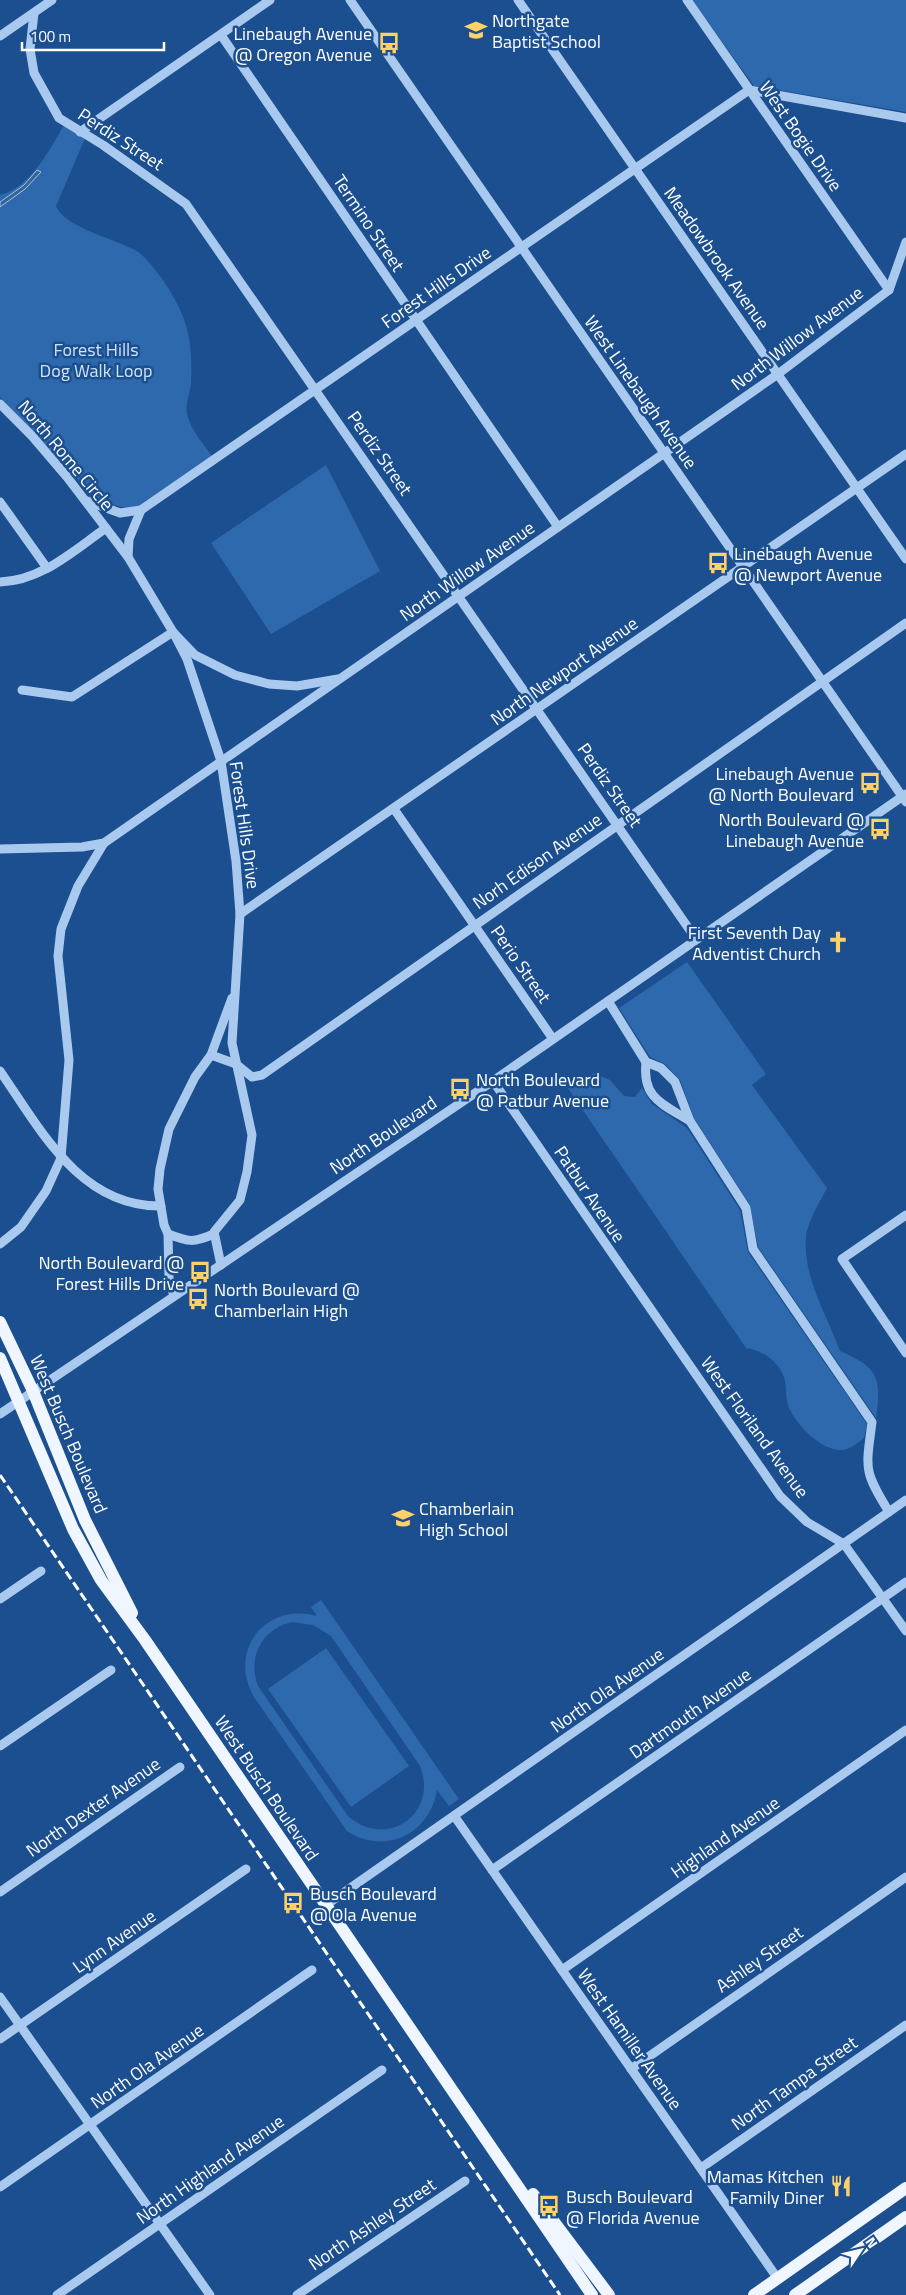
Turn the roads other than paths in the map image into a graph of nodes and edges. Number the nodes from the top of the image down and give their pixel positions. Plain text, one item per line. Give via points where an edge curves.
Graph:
1 (52, 0) edge
2 (270, 0) edge
3 (350, 0) edge
4 (518, 0) edge
5 (687, 0) edge
6 (34, 13) junction
7 (221, 35) junction
8 (0, 36) edge
9 (749, 90) junction
10 (906, 118) edge
11 (80, 132) junction
12 (635, 168) junction
13 (906, 242) edge
14 (521, 248) junction
15 (889, 290) junction
16 (416, 320) junction
17 (778, 374) junction
18 (317, 390) junction
19 (0, 404) edge
20 (906, 454) edge
21 (665, 455) junction
22 (857, 488) junction
23 (87, 501) junction
24 (0, 502) edge
25 (141, 510) junction
26 (558, 527) junction
27 (106, 528) junction
28 (128, 557) junction
29 (906, 559) edge
30 (743, 567) junction
31 (47, 568) junction
32 (0, 582) edge
33 (459, 596) junction
34 (906, 623) edge
35 (173, 632) junction
36 (340, 678) junction
37 (822, 680) junction
38 (22, 690) dead end
39 (538, 710) junction
40 (221, 761) junction
41 (905, 798) edge
42 (394, 809) junction
43 (617, 824) junction
44 (104, 843) junction
45 (0, 849) edge
46 (240, 914) junction
47 (474, 926) junction
48 (696, 939) junction
49 (235, 989) junction
50 (608, 1001) junction
51 (553, 1039) junction
52 (211, 1055) junction
53 (646, 1062) junction
54 (236, 1064) junction
55 (0, 1071) edge
56 (493, 1081) junction
57 (690, 1121) junction
58 (60, 1158) junction
59 (161, 1206) junction
60 (906, 1215) edge
61 (168, 1234) junction
62 (214, 1234) junction
63 (0, 1244) edge
64 (221, 1265) junction
65 (174, 1296) junction
66 (0, 1322) edge
67 (660, 1325) joint
68 (906, 1353) edge
69 (0, 1358) edge
70 (33, 1390) junction
71 (18, 1401) junction
72 (0, 1414) edge
73 (906, 1500) edge
74 (889, 1512) junction
75 (844, 1544) junction
76 (40, 1571) dead end
77 (906, 1582) edge
78 (883, 1598) junction
79 (0, 1599) edge
80 (906, 1631) edge
81 (145, 1640) junction
82 (111, 1670) dead end
83 (906, 1730) edge
84 (0, 1746) edge
85 (180, 1767) dead end
86 (455, 1817) junction
87 (246, 1869) dead end
88 (492, 1870) junction
89 (906, 1877) edge
90 (0, 1892) edge
91 (326, 1905) junction
92 (312, 1970) dead end
93 (562, 1970) junction
94 (0, 1998) edge
95 (906, 2025) edge
96 (20, 2026) junction
97 (0, 2040) edge
98 (631, 2069) junction
99 (382, 2070) dead end
100 (91, 2125) junction
101 (478, 2128) junction
102 (701, 2168) junction
103 (465, 2181) dead end
104 (0, 2187) edge
105 (905, 2191) edge
106 (906, 2217) edge
107 (160, 2224) junction
108 (778, 2279) junction
109 (57, 2295) edge
110 (210, 2295) edge
111 (297, 2295) edge
112 (592, 2295) edge
113 (609, 2295) edge
114 (754, 2295) edge
115 (795, 2295) edge

1 - 6 street
2 - 7 street
3 - 14 street, West Linebaugh Avenue
4 - 12 street, Meadowbrook Avenue
5 - 9 street, West Bogie Drive
6 - 8 street
6 - 11 street, Perdiz Street via 30,50 34,73 59,118
7 - 11 street
7 - 16 street, Termino Street
9 - 10 street
9 - 12 street, Forest Hills Drive
9 - 15 street, West Bogie Drive
11 - 18 street, Perdiz Street via 186,204
12 - 14 street, Forest Hills Drive
12 - 17 street, Meadowbrook Avenue
13 - 15 street, North Willow Avenue
14 - 16 street, Forest Hills Drive
14 - 21 street, West Linebaugh Avenue
15 - 17 street, North Willow Avenue
16 - 18 street, Forest Hills Drive
16 - 26 street, Termino Street
17 - 21 street, North Willow Avenue
17 - 22 street, Meadowbrook Avenue
18 - 25 street, Forest Hills Drive
18 - 33 street, Perdiz Street
19 - 23 street, North Rome Circle
20 - 22 street, North Newport Avenue
21 - 26 street, North Willow Avenue
21 - 30 street, West Linebaugh Avenue
22 - 29 street, Meadowbrook Avenue
22 - 30 street, North Newport Avenue
23 - 25 street via 120,513
23 - 27 street, North Rome Circle
24 - 31 street
25 - 28 street via 129,539
26 - 33 street, North Willow Avenue
27 - 28 street, Forest Hills Drive
27 - 31 street
28 - 35 street, Forest Hills Drive
30 - 37 street, West Linebaugh Avenue
30 - 39 street, North Newport Avenue
31 - 32 street via 17,582
33 - 36 street, North Willow Avenue
33 - 39 street, Perdiz Street
34 - 37 street, Norh Edison Avenue
35 - 36 street via 195,655 235,675 269,684 297,686
35 - 38 street via 72,697
35 - 40 street, Forest Hills Drive
36 - 40 street, North Willow Avenue
37 - 41 street, West Linebaugh Avenue
37 - 43 street, Norh Edison Avenue
39 - 42 street, North Newport Avenue
39 - 43 street, Perdiz Street
40 - 44 street, North Willow Avenue
40 - 46 street, Forest Hills Drive via 229,802
41 - 48 street, North Boulevard
42 - 46 street, North Newport Avenue
42 - 47 street, Perio Street
43 - 47 street, Norh Edison Avenue
43 - 48 street, Perdiz Street
44 - 45 street, North Willow Avenue via 82,847
44 - 58 street via 78,886 61,929 58,956 69,1060
46 - 49 street, Forest Hills Drive
47 - 51 street, Perio Street
47 - 54 street, Norh Edison Avenue via 262,1075 252,1077
48 - 50 street, North Boulevard
49 - 52 street
49 - 54 street, Forest Hills Drive via 232,1043
50 - 51 street, North Boulevard
50 - 53 street
51 - 56 street, North Boulevard
52 - 54 street
52 - 59 street via 195,1077 169,1129 160,1169 158,1189
53 - 57 street via 661,1068 675,1082
53 - 57 street via 648,1090 655,1099
54 - 62 street, Forest Hills Drive via 252,1135 248,1172 240,1200
55 - 58 street
56 - 64 street, North Boulevard
56 - 67 street, Patbur Avenue
57 - 74 street via 746,1208 753,1249 872,1422 866,1456 867,1472
58 - 59 street via 106,1193 132,1204
58 - 63 street via 46,1192 21,1227
59 - 61 street
60 - 68 street via 842,1259
61 - 62 street via 196,1242
61 - 65 street via 169,1278
62 - 64 street
64 - 65 street, North Boulevard
65 - 70 street, North Boulevard
66 - 70 main road, West Busch Boulevard
67 - 75 street, West Floriland Avenue via 780,1496 807,1522
69 - 71 main road, West Busch Boulevard
70 - 71 street, North Boulevard
70 - 81 main road, West Busch Boulevard via 85,1520
71 - 72 street, North Boulevard
71 - 81 main road, West Busch Boulevard via 73,1529 101,1580
73 - 74 street, North Ola Avenue
74 - 75 street, North Ola Avenue
75 - 78 street, West Floriland Avenue
75 - 86 street, North Ola Avenue
76 - 79 street
77 - 78 street, Dartmouth Avenue
78 - 80 street, West Floriland Avenue
78 - 88 street, Dartmouth Avenue
81 - 91 main road, West Busch Boulevard
82 - 84 street
83 - 93 street, Highland Avenue
85 - 90 street, North Dexter Avenue
86 - 88 street, West Hamiller Avenue
86 - 91 street, North Ola Avenue
87 - 96 street, Lynn Avenue
88 - 93 street, West Hamiller Avenue
89 - 98 street, Ashley Street
91 - 101 main road, West Busch Boulevard
92 - 100 street, North Ola Avenue
93 - 98 street, West Hamiller Avenue
94 - 96 street
95 - 102 street, North Tampa Street
96 - 97 street, Lynn Avenue
96 - 100 street
98 - 102 street, West Hamiller Avenue
99 - 107 street, North Highland Avenue
100 - 104 street, North Ola Avenue
100 - 107 street
101 - 112 main road, West Busch Boulevard
101 - 113 main road, West Busch Boulevard via 526,2185
102 - 108 street, West Hamiller Avenue
103 - 111 street, North Ashley Street
105 - 108 main road
106 - 115 main road
107 - 109 street, North Highland Avenue
107 - 110 street
108 - 114 main road

